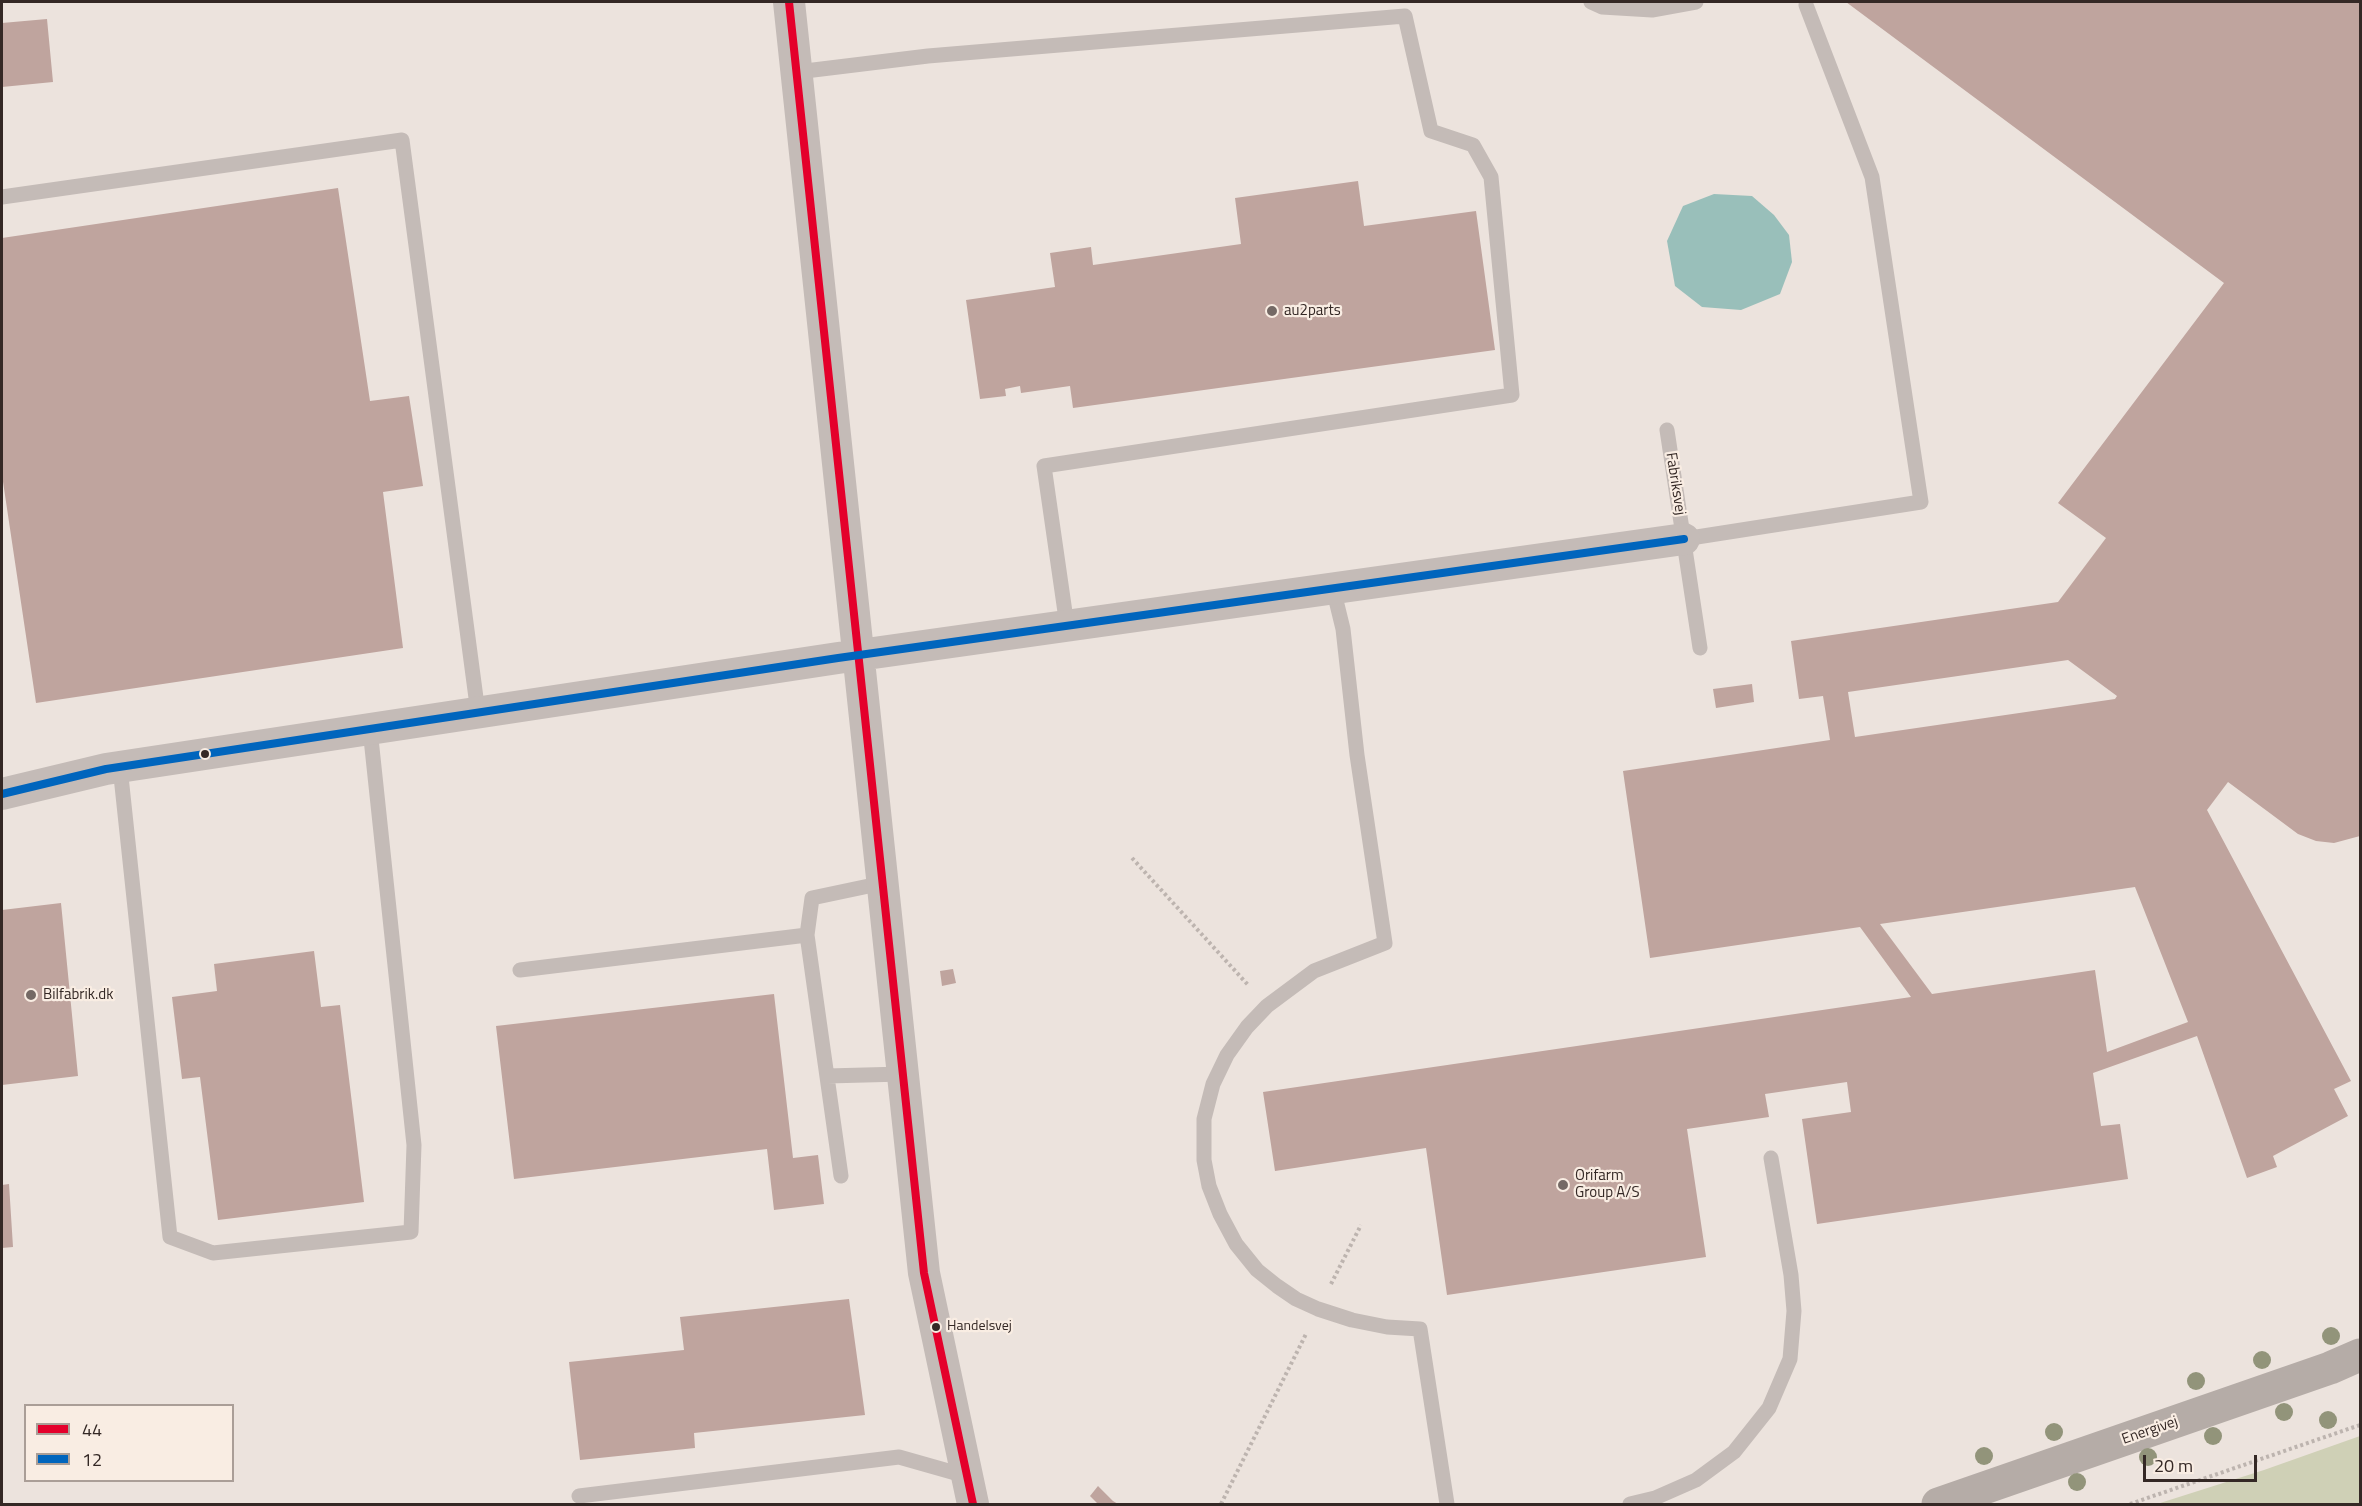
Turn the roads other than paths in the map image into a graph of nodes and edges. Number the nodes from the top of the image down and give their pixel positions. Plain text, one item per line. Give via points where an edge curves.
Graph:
1 (789, 2) edge
2 (1591, 2) edge
3 (1696, 2) edge
4 (1806, 5) dead end
5 (797, 72) junction
6 (2, 197) edge
7 (1667, 430) dead end
8 (1683, 539) junction
9 (1333, 588) junction
10 (1067, 626) junction
11 (1700, 648) dead end
12 (859, 656) junction
13 (478, 713) junction
14 (370, 729) junction
15 (120, 767) junction
16 (2, 794) edge
17 (883, 883) junction
18 (807, 935) junction
19 (520, 970) dead end
20 (903, 1074) junction
21 (827, 1076) junction
22 (1771, 1158) dead end
23 (841, 1176) dead end
24 (2361, 1355) edge
25 (969, 1490) edge
26 (579, 1496) dead end
27 (1447, 1504) edge
28 (1630, 1504) edge
29 (1938, 1504) edge

1 - 5 street
2 - 3 lane via 1602,7 1652,10
4 - 8 lane via 1872,177 1921,502
5 - 10 lane via 928,56 1405,16 1431,132 1473,145 1491,177 1512,394 1044,466
5 - 12 street
6 - 13 lane via 402,140
7 - 8 lane, Fabriksvej
8 - 9 street
8 - 11 lane, Fabriksvej
9 - 10 street
9 - 27 lane via 1343,629 1384,943 1314,970 1267,1006 1247,1027 1214,1084 1204,1119 1204,1160 1209,1186 1236,1244 1257,1270 1277,1286 1318,1309 1375,1324 1420,1329
10 - 12 street
12 - 13 street
12 - 17 street
13 - 14 street
14 - 15 street
14 - 15 lane via 414,1145 411,1232 213,1253 170,1238
15 - 16 street
17 - 18 lane via 812,898
17 - 20 street
18 - 19 lane
18 - 21 lane
20 - 21 lane
20 - 25 street via 924,1273
21 - 23 lane
22 - 28 lane via 1792,1284 1790,1359 1769,1408 1734,1452 1696,1480
24 - 29 street, Energivej
25 - 26 lane via 899,1457

